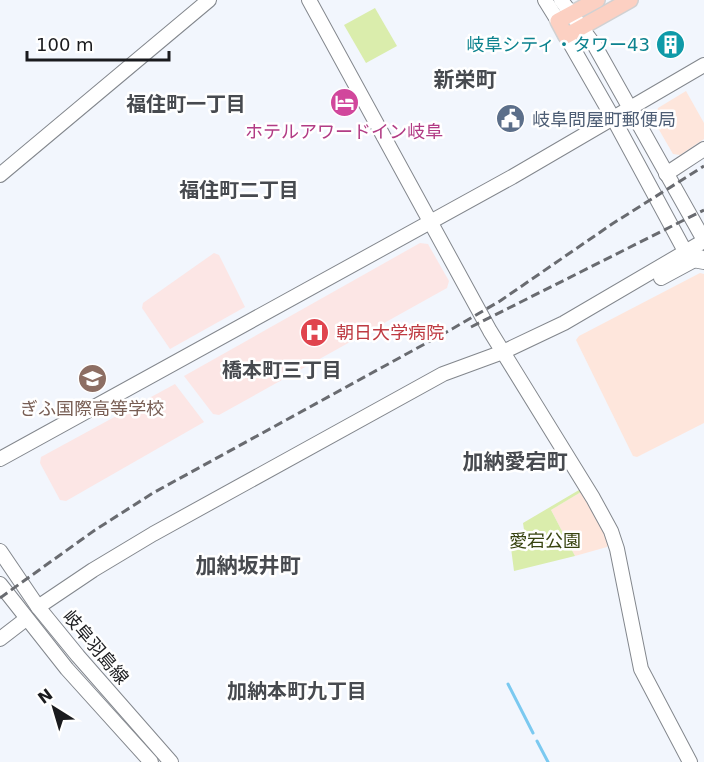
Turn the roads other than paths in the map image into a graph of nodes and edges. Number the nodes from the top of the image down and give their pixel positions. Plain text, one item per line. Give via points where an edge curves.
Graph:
1 (209, 0) edge
2 (309, 0) edge
3 (545, 0) edge
4 (561, 0) edge
5 (597, 0) edge
6 (630, 0) edge
7 (572, 14) junction
8 (558, 21) junction
9 (582, 27) junction
10 (566, 36) junction
11 (704, 65) edge
12 (630, 108) junction
13 (614, 118) junction
14 (704, 149) edge
15 (666, 174) junction
16 (0, 175) edge
17 (431, 222) junction
18 (704, 240) edge
19 (697, 257) edge
20 (503, 352) junction
21 (0, 459) edge
22 (0, 551) edge
23 (0, 584) edge
24 (38, 607) junction
25 (26, 619) junction
26 (0, 639) edge
27 (150, 762) edge
28 (171, 762) edge
29 (690, 762) edge

1 - 16 street
2 - 17 street
3 - 8 street
4 - 7 street
5 - 7 main road
6 - 9 main road
7 - 8 main road
7 - 9 street
8 - 10 main road
9 - 10 main road
9 - 12 street
10 - 13 street
11 - 12 street
12 - 13 street
12 - 15 street
13 - 17 street
13 - 19 street
14 - 15 street
15 - 18 street
17 - 20 street
17 - 21 street
18 - 19 street
19 - 20 street via 566,330
20 - 24 street via 443,374 153,534
20 - 29 street via 611,531 641,669
22 - 24 street, 岐阜羽島線
23 - 25 street, 岐阜羽島線
24 - 28 street, 岐阜羽島線
25 - 26 street
25 - 27 street, 岐阜羽島線

